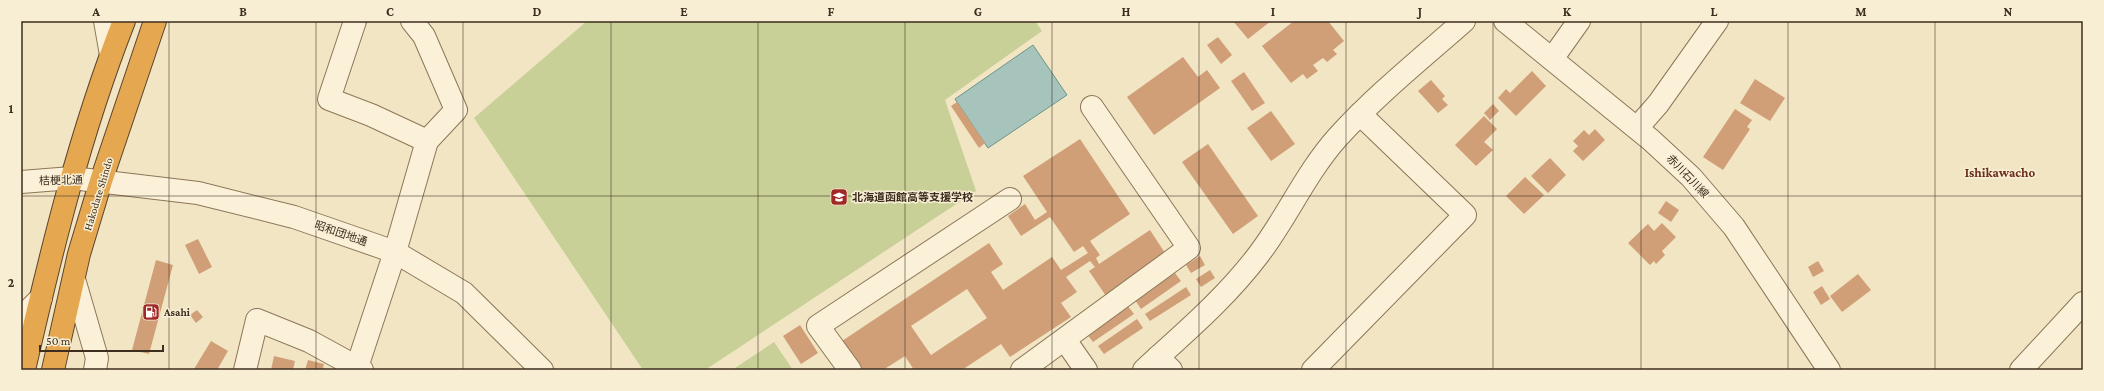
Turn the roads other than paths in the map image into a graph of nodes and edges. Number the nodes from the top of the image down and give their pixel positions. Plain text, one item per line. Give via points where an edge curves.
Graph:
1 (105, 21) edge
2 (124, 21) edge
3 (155, 21) edge
4 (355, 21) edge
5 (412, 21) edge
6 (1464, 21) edge
7 (1505, 21) edge
8 (1579, 21) edge
9 (1716, 21) edge
10 (111, 55) junction
11 (1552, 59) junction
12 (1092, 107) dead end
13 (1360, 114) junction
14 (1637, 128) junction
15 (426, 141) junction
16 (72, 178) junction
17 (100, 181) junction
18 (21, 182) edge
19 (1010, 199) dead end
20 (395, 252) junction
21 (74, 280) junction
22 (41, 298) junction
23 (2083, 303) edge
24 (21, 318) edge
25 (1065, 340) junction
26 (1158, 366) edge
27 (358, 369) edge
28 (24, 370) edge
29 (53, 370) edge
30 (95, 370) edge
31 (245, 370) edge
32 (542, 370) edge
33 (850, 370) edge
34 (1022, 370) edge
35 (1086, 370) edge
36 (1313, 370) edge
37 (1829, 370) edge
38 (2021, 370) edge

1 - 10 street
2 - 10 highway
3 - 17 highway, Hakodate Shindo
4 - 15 street via 329,99 371,115
5 - 15 street via 424,36 456,110
6 - 13 street
7 - 11 street, 赤川石川線
8 - 11 street
9 - 14 street via 1658,104
10 - 16 highway
11 - 14 street, 赤川石川線
12 - 25 street via 1189,248
13 - 26 street via 1336,139 1307,178 1255,259
13 - 36 street via 1465,215
14 - 37 street, 赤川石川線 via 1691,177 1734,227
15 - 20 street
16 - 17 street, 桔梗北通
16 - 18 street, 桔梗北通
16 - 22 highway
17 - 20 street, 昭和団地通 via 198,193 294,217
17 - 21 highway, Hakodate Shindo
19 - 33 street via 818,326
20 - 27 street
20 - 32 street, 昭和団地通 via 464,293
21 - 29 highway, Hakodate Shindo
21 - 30 street via 97,358
22 - 24 street
22 - 28 highway
23 - 38 street
25 - 34 street
25 - 35 street
27 - 31 street via 309,342 257,320

